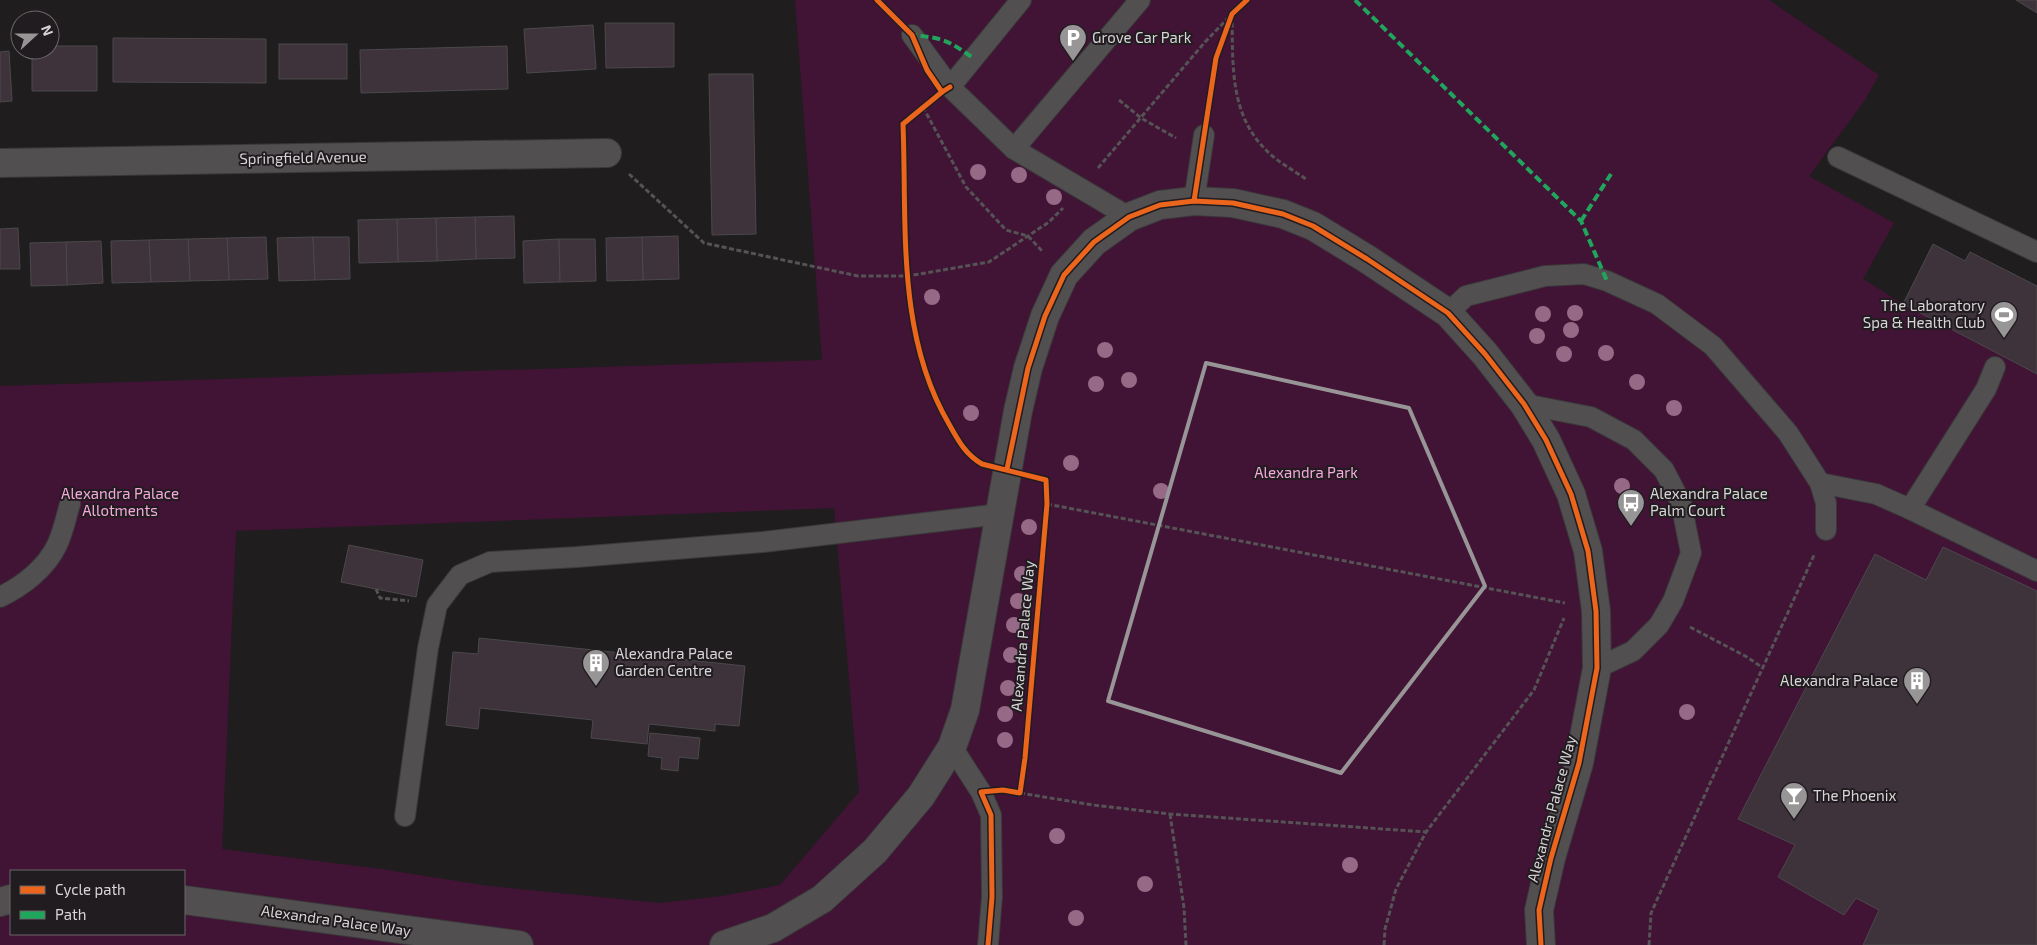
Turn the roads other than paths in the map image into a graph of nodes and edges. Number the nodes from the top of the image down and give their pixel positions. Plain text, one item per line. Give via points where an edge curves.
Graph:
1 (1021, 0) edge
2 (1140, 0) edge
3 (912, 35) dead end
4 (950, 88) junction
5 (1204, 135) road end
6 (1014, 149) junction
7 (607, 153) road end
8 (1838, 157) dead end
9 (0, 163) edge
10 (1194, 201) junction
11 (1128, 217) junction
12 (2037, 252) edge
13 (1448, 313) junction
14 (1995, 367) dead end
15 (1524, 404) junction
16 (1820, 483) junction
17 (70, 504) dead end
18 (1910, 509) junction
19 (1000, 514) junction
20 (1826, 530) road end
21 (2037, 571) edge
22 (0, 597) edge
23 (1597, 668) junction
24 (952, 747) junction
25 (405, 816) dead end
26 (185, 900) edge
27 (519, 945) edge
28 (724, 945) edge
29 (988, 945) edge
30 (1541, 945) edge

1 - 4 lane
2 - 6 lane
3 - 4 lane
4 - 6 lane
5 - 10 lane
6 - 11 lane
7 - 9 street, Springfield Avenue
8 - 12 lane
10 - 11 street, Alexandra Palace Way via 1160,205
10 - 13 street, Alexandra Palace Way via 1233,203 1283,214 1313,226
11 - 19 street, Alexandra Palace Way via 1094,242 1064,275 1044,316 1028,368
13 - 15 street, Alexandra Palace Way via 1486,354
13 - 16 lane via 1466,296 1545,276 1584,274 1607,281 1657,304 1713,346 1788,433
14 - 18 lane via 1986,389
15 - 23 street, Alexandra Palace Way via 1546,440 1571,494 1588,551 1596,611
15 - 23 lane via 1592,417 1634,440 1664,470 1680,503 1691,553 1673,601 1659,625 1633,651
16 - 18 lane via 1876,494
16 - 20 lane via 1826,503
17 - 22 lane via 57,546 37,572
18 - 21 lane
19 - 24 street, Alexandra Palace Way via 965,710
19 - 25 lane via 763,542 490,562 460,575 437,604
23 - 30 street, Alexandra Palace Way via 1580,763 1539,910
24 - 28 street, Alexandra Palace Way via 921,796 875,851 822,899 773,928
24 - 29 lane via 981,792 991,815 992,897
26 - 27 street, Alexandra Palace Way

